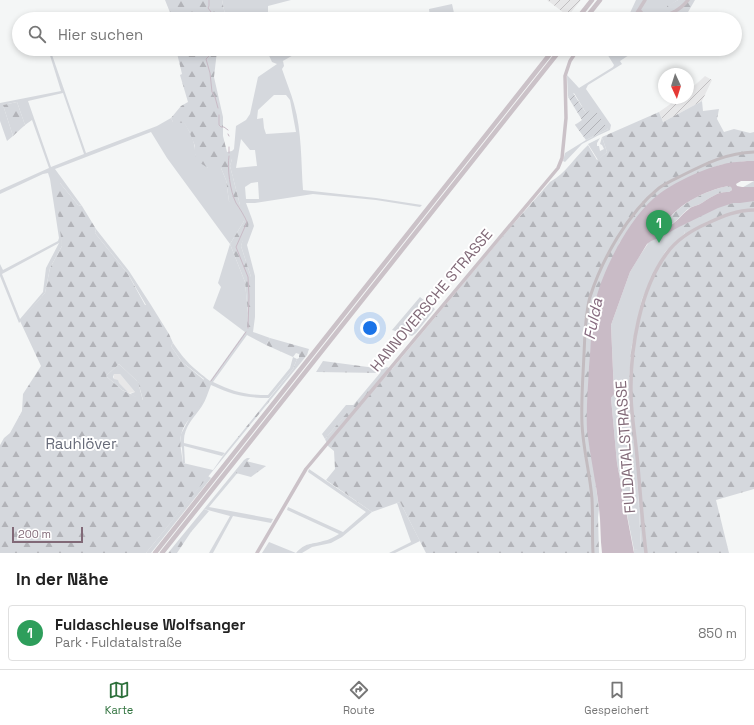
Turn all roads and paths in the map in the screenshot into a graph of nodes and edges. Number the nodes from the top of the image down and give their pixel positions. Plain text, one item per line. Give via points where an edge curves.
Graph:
1 (592, 0) edge
2 (600, 0) edge
3 (645, 0) edge
4 (688, 0) edge
5 (639, 9) junction
6 (583, 12) edge
7 (591, 12) edge
8 (638, 12) edge
9 (641, 12) edge
10 (674, 12) edge
11 (548, 56) edge
12 (555, 56) edge
13 (573, 56) edge
14 (754, 152) edge
15 (754, 210) edge
16 (155, 553) edge
17 (162, 553) edge
18 (257, 553) edge
19 (593, 553) edge
20 (646, 553) edge

1 - 6 highway
2 - 7 highway
3 - 5 main road
4 - 10 main road
5 - 8 main road
5 - 9 main road
11 - 16 highway
12 - 17 highway
13 - 18 main road, HANNOVERSCHE STRASSE via 565,76 566,118 562,158 558,168 306,469
14 - 19 street via 724,156 660,187 638,209 619,236 593,288 586,318 582,401 582,425 592,500
15 - 20 main road, FULDATALSTRASSE via 730,213 684,236 667,253 644,299 632,363 631,392

